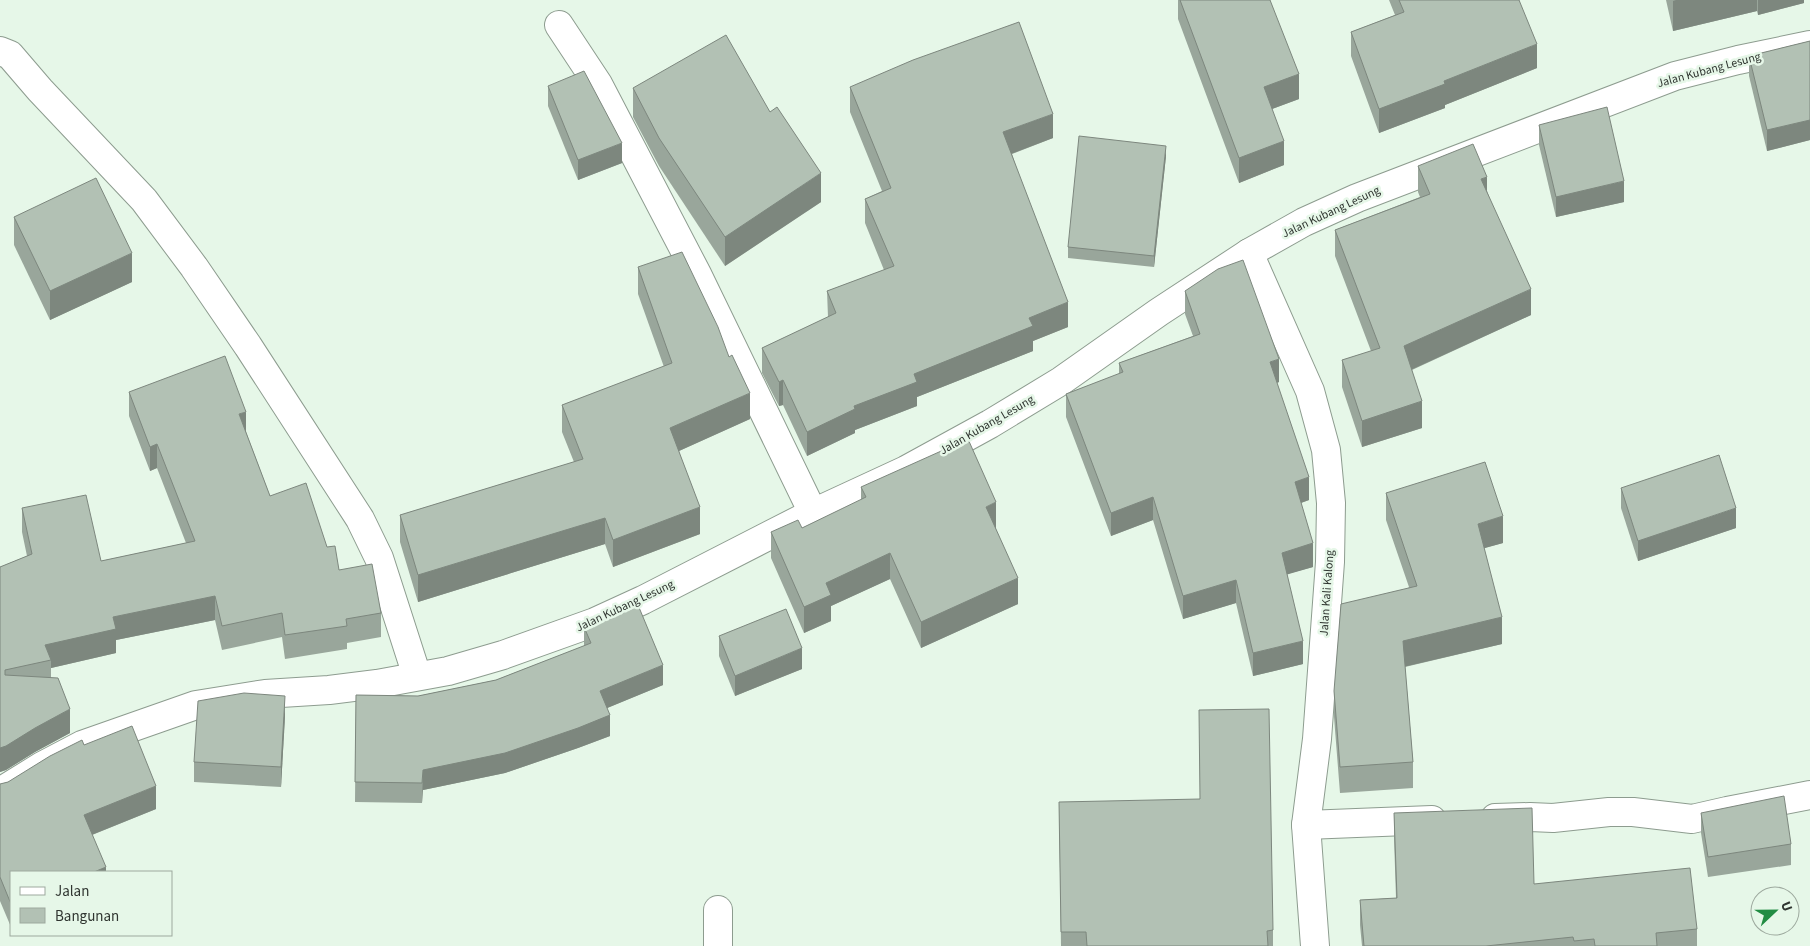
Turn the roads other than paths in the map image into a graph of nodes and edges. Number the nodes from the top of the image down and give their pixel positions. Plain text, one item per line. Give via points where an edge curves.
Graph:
1 (559, 24) dead end
2 (1810, 45) edge
3 (0, 51) edge
4 (1249, 253) junction
5 (814, 513) junction
6 (416, 676) junction
7 (0, 792) edge
8 (1810, 795) edge
9 (1306, 825) junction
10 (718, 910) dead end
11 (718, 946) edge
12 (1315, 946) edge

1 - 5 street via 598,84 698,276
2 - 4 street, Jalan Kubang Lesung via 1675,76 1357,198 1304,222
3 - 6 street via 10,55 144,200 248,346 360,519 379,558
4 - 5 street, Jalan Kubang Lesung via 1061,381 990,424 906,470
4 - 9 street, Jalan Kali Kalong via 1310,391 1326,450 1331,503 1330,562 1317,739
5 - 6 street, Jalan Kubang Lesung via 595,622 503,655 448,671
6 - 7 street, Jalan Kubang Lesung via 377,684 265,694 196,705 82,745
8 - 9 street via 1692,819 1609,812 1553,818
9 - 12 street, Jalan Kali Kalong
10 - 11 street

